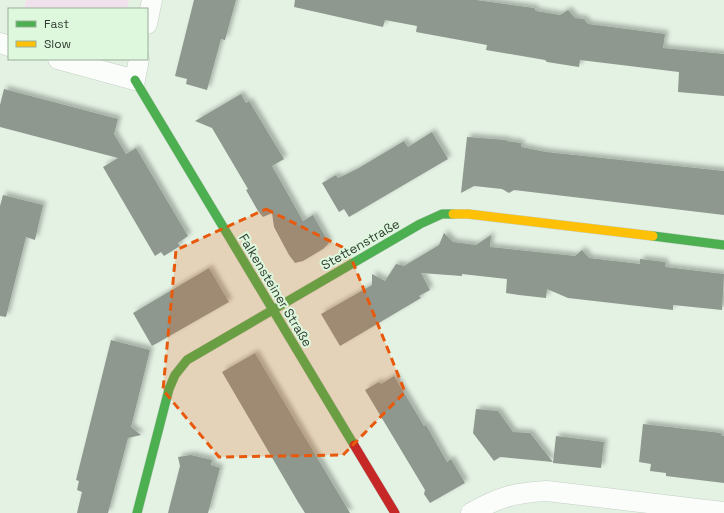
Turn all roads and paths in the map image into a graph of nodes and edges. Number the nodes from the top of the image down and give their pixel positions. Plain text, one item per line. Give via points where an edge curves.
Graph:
1 (152, 0) edge
2 (148, 19) edge
3 (62, 60) edge
4 (139, 60) edge
5 (135, 80) junction
6 (724, 245) edge
7 (273, 310) junction
8 (724, 512) edge
9 (137, 513) edge
10 (395, 513) edge
11 (471, 513) edge

1 - 2 street
3 - 5 street
4 - 5 street
5 - 7 street, Falkensteiner Straße
6 - 7 street, Stettenstraße via 468,214 442,214 420,224
7 - 9 street, Stettenstraße via 187,360 175,375 169,389
7 - 10 street, Falkensteiner Straße
8 - 11 street via 547,492 519,493 494,500

